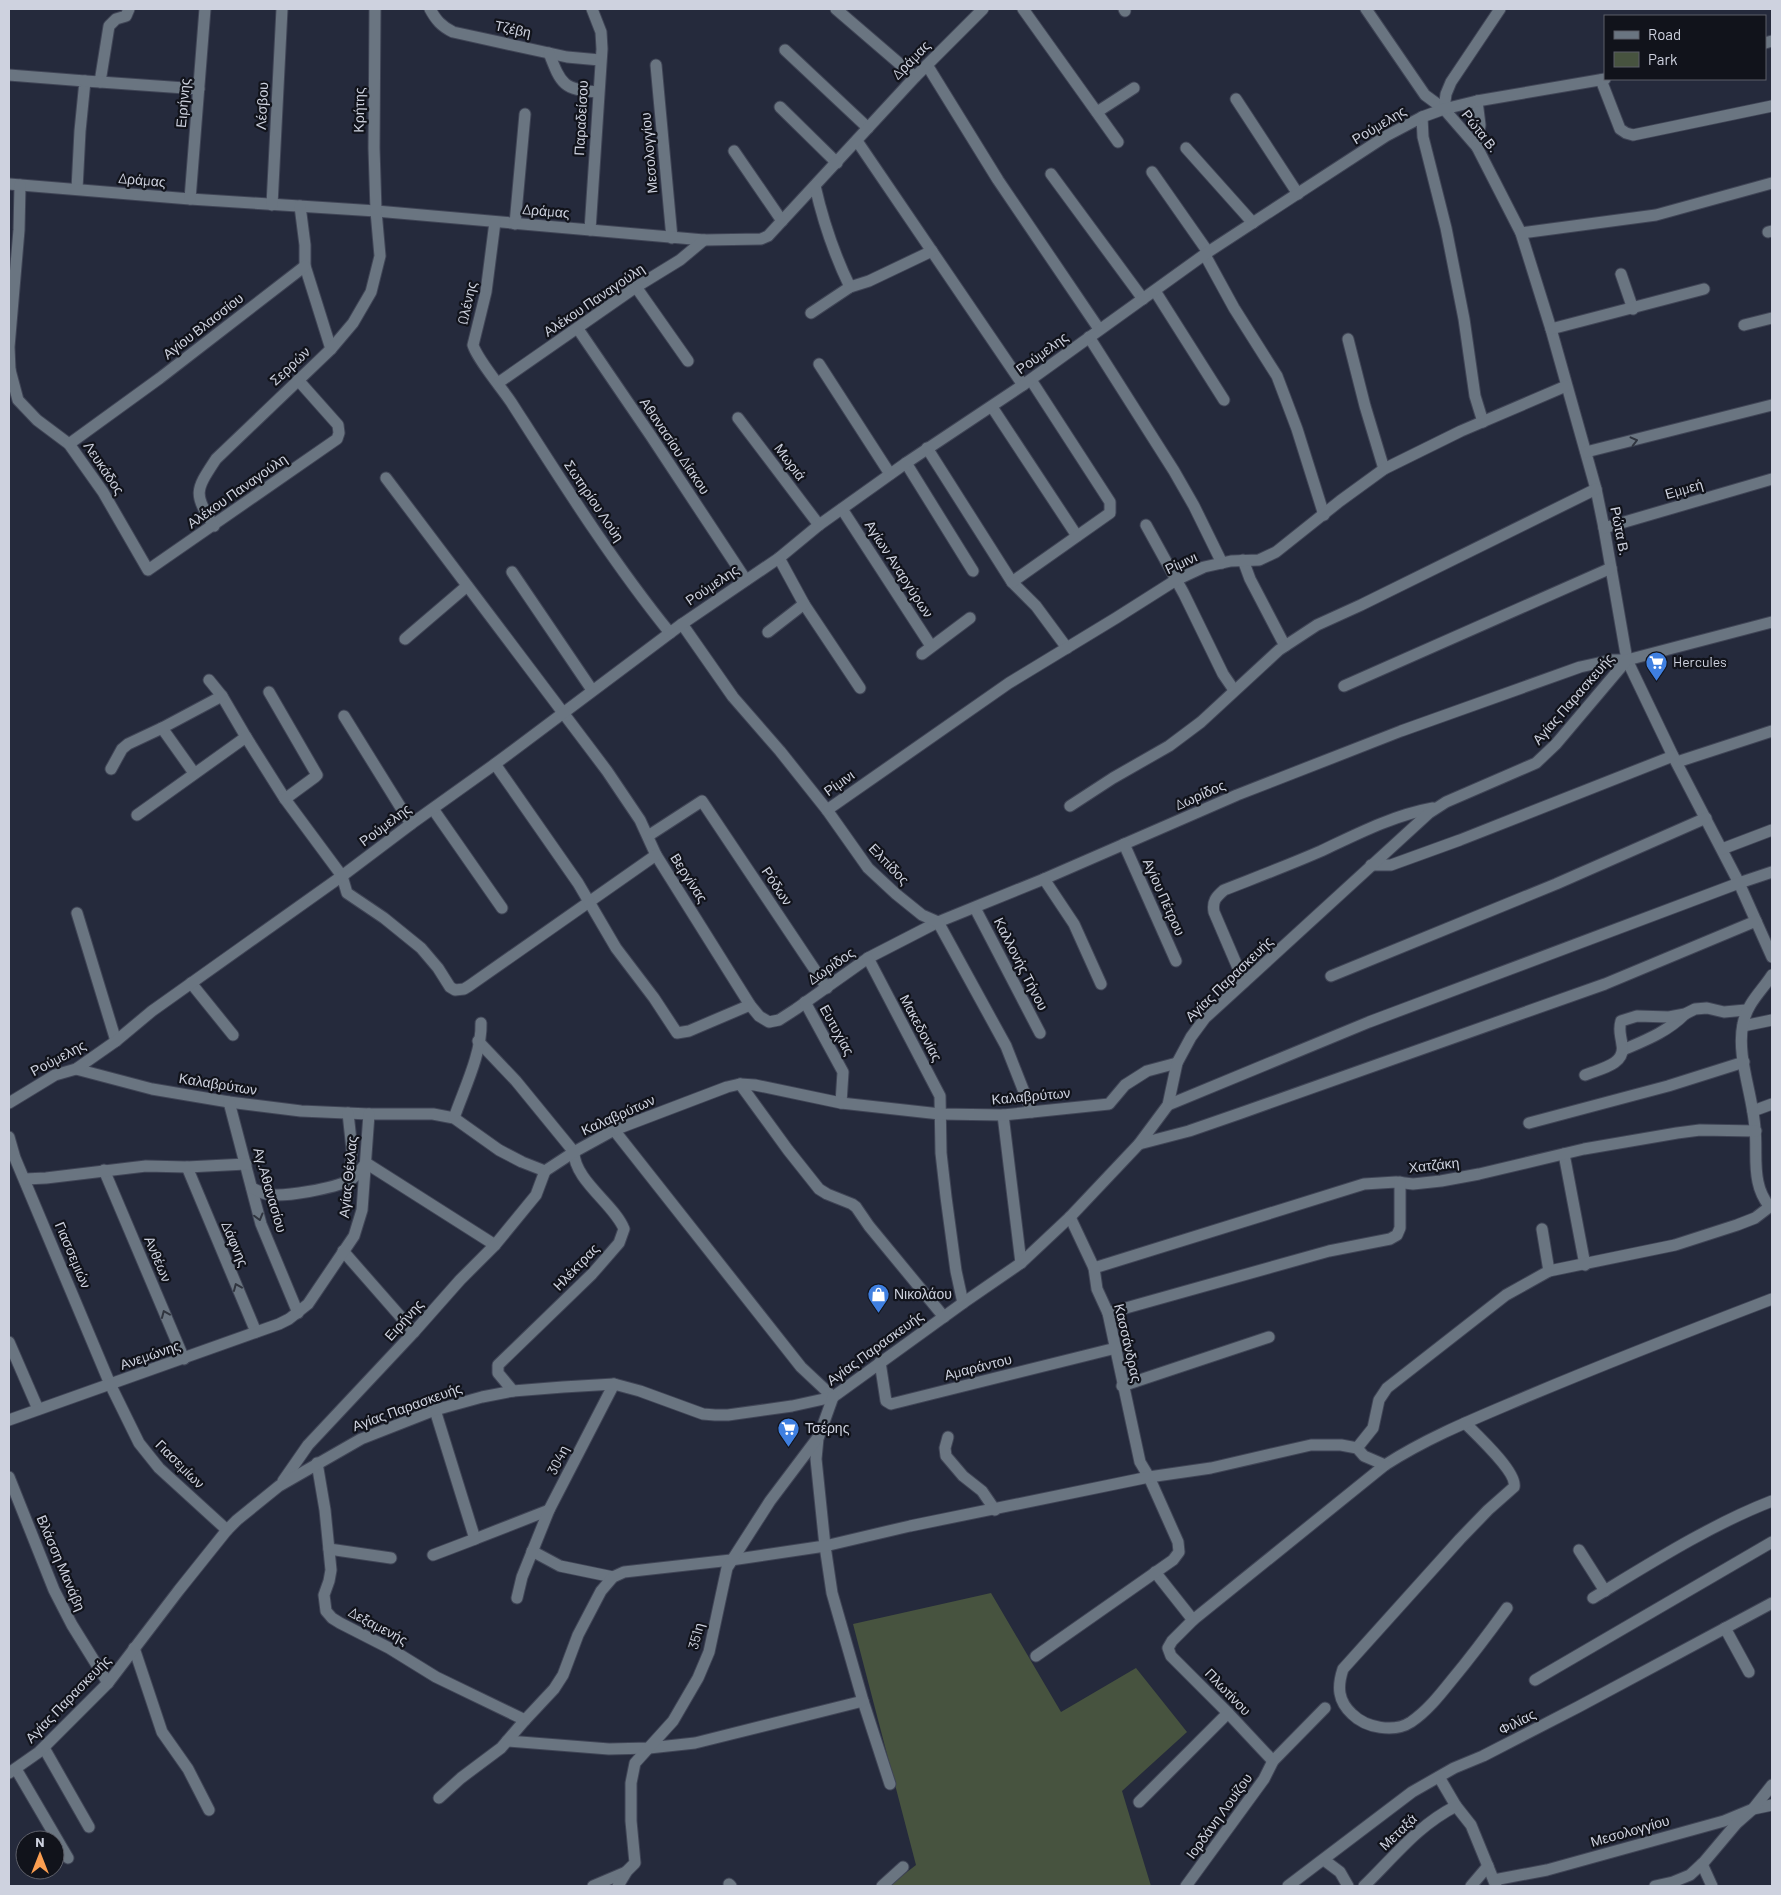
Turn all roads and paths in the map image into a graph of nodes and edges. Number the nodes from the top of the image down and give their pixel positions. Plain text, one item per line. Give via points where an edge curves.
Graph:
1 (130, 9) edge
2 (205, 9) edge
3 (282, 9) edge
4 (375, 9) edge
5 (430, 9) edge
6 (592, 9) edge
7 (836, 9) edge
8 (984, 9) edge
9 (1023, 9) edge
10 (1366, 9) edge
11 (1496, 11) edge
12 (785, 50) dead end
13 (550, 53) junction
14 (600, 60) junction
15 (656, 65) dead end
16 (927, 65) junction
17 (9, 75) edge
18 (915, 77) junction
19 (1603, 79) edge
20 (85, 81) junction
21 (100, 82) junction
22 (1134, 88) dead end
23 (199, 89) junction
24 (598, 92) junction
25 (1236, 100) dead end
26 (1477, 101) junction
27 (1772, 106) edge
28 (780, 107) dead end
29 (1444, 109) junction
30 (1096, 112) junction
31 (525, 114) dead end
32 (1422, 117) junction
33 (868, 128) junction
34 (857, 141) junction
35 (1118, 142) dead end
36 (1477, 147) junction
37 (1186, 148) dead end
38 (734, 151) dead end
39 (837, 163) junction
40 (1152, 172) dead end
41 (1051, 174) dead end
42 (1772, 183) edge
43 (14, 184) edge
44 (816, 186) junction
45 (77, 189) junction
46 (1298, 194) junction
47 (190, 199) junction
48 (272, 205) junction
49 (300, 206) junction
50 (376, 211) junction
51 (782, 221) junction
52 (495, 222) junction
53 (1253, 223) junction
54 (515, 224) junction
55 (590, 230) junction
56 (1521, 233) junction
57 (672, 238) junction
58 (704, 240) junction
59 (932, 251) junction
60 (1207, 254) junction
61 (305, 266) junction
62 (1621, 274) dead end
63 (636, 287) junction
64 (850, 287) junction
65 (1704, 289) dead end
66 (1154, 290) junction
67 (1143, 298) junction
68 (1632, 309) junction
69 (811, 313) dead end
70 (1772, 318) edge
71 (1744, 325) dead end
72 (578, 329) junction
73 (1100, 329) junction
74 (1551, 329) junction
75 (1088, 337) junction
76 (1348, 339) dead end
77 (331, 349) junction
78 (688, 361) dead end
79 (819, 364) dead end
80 (10, 370) edge
81 (298, 380) junction
82 (1027, 382) junction
83 (498, 383) junction
84 (1566, 386) junction
85 (1224, 400) dead end
86 (1772, 405) edge
87 (992, 406) junction
88 (738, 418) dead end
89 (1483, 422) junction
90 (69, 444) junction
91 (927, 448) junction
92 (1586, 452) junction
93 (906, 462) junction
94 (1384, 469) junction
95 (890, 474) junction
96 (386, 478) dead end
97 (1772, 479) edge
98 (1596, 489) junction
99 (842, 509) junction
100 (1324, 515) junction
101 (818, 525) junction
102 (1146, 525) dead end
103 (214, 526) junction
104 (1604, 528) junction
105 (1077, 536) junction
106 (779, 558) junction
107 (1243, 560) junction
108 (1222, 563) junction
109 (1611, 568) junction
110 (148, 570) joint
111 (973, 571) dead end
112 (512, 572) dead end
113 (746, 580) junction
114 (1176, 580) junction
115 (1012, 582) junction
116 (467, 586) junction
117 (804, 604) junction
118 (970, 618) dead end
119 (1772, 622) edge
120 (682, 624) junction
121 (768, 632) dead end
122 (670, 633) junction
123 (405, 639) dead end
124 (931, 646) junction
125 (1285, 646) junction
126 (1067, 648) junction
127 (922, 654) dead end
128 (1627, 660) junction
129 (209, 680) dead end
130 (1344, 686) dead end
131 (860, 688) dead end
132 (592, 690) junction
133 (1234, 690) junction
134 (270, 692) dead end
135 (222, 696) junction
136 (563, 713) junction
137 (344, 716) dead end
138 (162, 728) junction
139 (1772, 731) edge
140 (246, 737) junction
141 (1675, 759) junction
142 (495, 764) junction
143 (111, 769) dead end
144 (194, 774) junction
145 (285, 799) junction
146 (1070, 806) dead end
147 (1438, 807) junction
148 (433, 809) junction
149 (827, 810) junction
150 (137, 815) dead end
151 (1706, 818) junction
152 (411, 824) junction
153 (1772, 830) edge
154 (648, 836) junction
155 (1124, 844) junction
156 (1722, 849) junction
157 (656, 855) junction
158 (1371, 865) junction
159 (1772, 872) edge
160 (342, 876) junction
161 (1044, 879) junction
162 (1739, 883) junction
163 (588, 902) junction
164 (502, 908) dead end
165 (975, 908) junction
166 (77, 913) dead end
167 (1756, 921) junction
168 (938, 922) junction
169 (1772, 957) edge
170 (868, 958) junction
171 (1176, 961) dead end
172 (1772, 975) edge
173 (1331, 976) dead end
174 (1244, 982) junction
175 (191, 983) junction
176 (1102, 984) dead end
177 (827, 988) junction
178 (805, 1002) junction
179 (750, 1005) junction
180 (1746, 1010) junction
181 (1684, 1014) junction
182 (1772, 1020) edge
183 (480, 1022) dead end
184 (1742, 1026) junction
185 (1040, 1033) dead end
186 (233, 1035) dead end
187 (478, 1041) junction
188 (116, 1042) junction
189 (1623, 1050) junction
190 (1744, 1062) junction
191 (1177, 1063) junction
192 (76, 1069) junction
193 (1585, 1075) dead end
194 (740, 1084) junction
195 (230, 1102) junction
196 (841, 1102) junction
197 (9, 1103) edge
198 (1772, 1104) edge
199 (1168, 1105) junction
200 (1753, 1111) junction
201 (1032, 1112) junction
202 (348, 1113) junction
203 (369, 1114) junction
204 (940, 1114) junction
205 (1003, 1115) junction
206 (454, 1118) junction
207 (1530, 1123) dead end
208 (614, 1130) junction
209 (1756, 1131) junction
210 (9, 1137) edge
211 (1139, 1144) junction
212 (574, 1152) junction
213 (1564, 1154) junction
214 (12, 1159) edge
215 (246, 1164) junction
216 (366, 1164) junction
217 (187, 1167) junction
218 (104, 1170) junction
219 (545, 1171) junction
220 (25, 1179) junction
221 (349, 1181) junction
222 (1400, 1182) junction
223 (252, 1188) junction
224 (1771, 1205) edge
225 (1070, 1217) junction
226 (1542, 1229) dead end
227 (495, 1245) junction
228 (343, 1251) junction
229 (1021, 1263) junction
230 (1584, 1265) junction
231 (1094, 1268) junction
232 (1549, 1271) junction
233 (1772, 1299) edge
234 (963, 1303) junction
235 (298, 1313) junction
236 (1108, 1313) junction
237 (944, 1317) junction
238 (256, 1332) junction
239 (414, 1332) junction
240 (1269, 1337) dead end
241 (9, 1342) edge
242 (1116, 1348) junction
243 (184, 1359) junction
244 (880, 1362) junction
245 (110, 1384) junction
246 (614, 1384) junction
247 (1122, 1386) junction
248 (513, 1391) junction
249 (833, 1397) junction
250 (38, 1409) junction
251 (435, 1410) junction
252 (9, 1420) edge
253 (1465, 1423) junction
254 (819, 1436) junction
255 (948, 1437) dead end
256 (1357, 1448) junction
257 (317, 1463) junction
258 (1385, 1465) junction
259 (9, 1477) edge
260 (1149, 1478) junction
261 (279, 1486) junction
262 (1772, 1501) edge
263 (549, 1510) junction
264 (995, 1510) junction
265 (227, 1530) junction
266 (475, 1539) junction
267 (1772, 1542) edge
268 (825, 1546) junction
269 (329, 1549) junction
270 (1580, 1550) dead end
271 (532, 1551) junction
272 (433, 1555) dead end
273 (390, 1558) dead end
274 (731, 1560) junction
275 (1155, 1572) junction
276 (613, 1577) junction
277 (1605, 1591) junction
278 (517, 1598) dead end
279 (1594, 1598) dead end
280 (1772, 1603) edge
281 (1507, 1608) dead end
282 (1194, 1620) junction
283 (1725, 1628) junction
284 (134, 1648) junction
285 (1036, 1656) dead end
286 (1749, 1672) dead end
287 (1535, 1680) dead end
288 (108, 1683) junction
289 (863, 1701) junction
290 (1325, 1708) dead end
291 (1228, 1712) junction
292 (525, 1720) junction
293 (507, 1741) junction
294 (44, 1748) junction
295 (650, 1748) junction
296 (1273, 1761) junction
297 (12, 1771) edge
298 (1439, 1776) junction
299 (890, 1784) dead end
300 (1772, 1786) edge
301 (439, 1798) dead end
302 (1140, 1802) dead end
303 (1772, 1805) edge
304 (1456, 1806) junction
305 (1753, 1809) junction
306 (209, 1810) dead end
307 (89, 1828) dead end
308 (68, 1858) dead end
309 (1324, 1860) junction
310 (1702, 1864) junction
311 (1488, 1866) junction
312 (903, 1867) dead end
313 (627, 1871) junction
314 (1495, 1883) edge
315 (593, 1886) edge
316 (618, 1886) edge
317 (882, 1886) edge
318 (1186, 1886) edge
319 (1288, 1886) edge
320 (1348, 1886) edge
321 (1364, 1886) edge
322 (1471, 1886) edge
323 (1655, 1886) edge
324 (1712, 1886) edge

1 - 21 street via 126,16 116,19 110,26
2 - 23 street, Ειρήνης
3 - 48 street, Λέσβου
4 - 50 street, Κρήτης
5 - 13 street, Τζέβη via 443,27 453,32
6 - 14 street, Παραδείσου via 601,32
7 - 18 street
8 - 16 street, Δράμας
9 - 30 street
10 - 29 street, Ρώτα Β. via 1425,95
11 - 29 street via 1451,82
12 - 33 street
13 - 14 street, Τζέβη
13 - 24 street via 567,86
14 - 24 street, Παραδείσου
15 - 57 street, Μεσολογγίου
16 - 18 street, Δράμας
16 - 73 street via 998,180
17 - 20 street
18 - 33 street, Δράμας
19 - 26 street, Ρούμελης
19 - 27 street via 1620,129 1633,135
20 - 21 street
20 - 45 street
21 - 23 street
22 - 30 street
23 - 47 street, Ειρήνης
24 - 55 street, Παραδείσου
25 - 46 street
26 - 29 street, Ρούμελης
26 - 36 street via 1480,125
28 - 39 street
29 - 32 street, Ρούμελης
29 - 36 street, Ρώτα Β.
30 - 35 street
31 - 54 street
32 - 46 street, Ρούμελης via 1386,136
32 - 89 street via 1423,137 1446,228
33 - 34 street, Δράμας
34 - 39 street, Δράμας
34 - 59 street
36 - 56 street, Ρώτα Β.
37 - 53 street
38 - 51 street
39 - 44 street, Δράμας
40 - 60 street
41 - 67 street
42 - 56 street via 1656,215
43 - 45 street, Δράμας
43 - 80 street, Λευκάδος via 19,230
44 - 51 street, Δράμας
44 - 64 street via 821,214
45 - 47 street, Δράμας
46 - 53 street, Ρούμελης
47 - 48 street, Δράμας
48 - 49 street, Δράμας
49 - 50 street, Δράμας
49 - 61 street
50 - 52 street, Δράμας
50 - 77 street, Σερρών via 380,256 371,292 353,323
51 - 58 street, Δράμας via 761,239
52 - 54 street, Δράμας
52 - 83 street, Ωλένης via 486,292 473,345
53 - 60 street, Ρούμελης
54 - 55 street, Δράμας
55 - 57 street, Δράμας
56 - 74 street, Ρώτα Β.
57 - 58 street, Δράμας
58 - 63 street, Αλέκου Παναγούλη via 680,260
59 - 64 street via 870,281
59 - 82 street
60 - 66 street, Ρούμελης
60 - 100 street via 1234,308 1277,376
61 - 77 street
61 - 90 street, Αγίου Βλασσίου
62 - 68 street
63 - 72 street, Αλέκου Παναγούλη
63 - 78 street
64 - 69 street
65 - 68 street
66 - 67 street, Ρούμελης
66 - 85 street
67 - 73 street, Ρούμελης
68 - 74 street
70 - 71 street
72 - 83 street, Αλέκου Παναγούλη
72 - 113 street, Αθανασίου Δίακου
73 - 75 street, Ρούμελης
74 - 84 street, Ρώτα Β.
75 - 82 street, Ρούμελης
75 - 108 street via 1174,471
76 - 94 street
77 - 81 street, Σερρών
79 - 95 street
80 - 90 street, Λευκάδος via 18,400 37,420
81 - 103 street, Σερρών via 216,459 204,478 199,491 200,504
81 - 103 street, Αλέκου Παναγούλη via 338,425 337,439
82 - 87 street, Ρούμελης
82 - 105 street via 1110,502 1110,513
83 - 122 street, Σωτηρίου Λούη via 567,490
84 - 89 street, Ρίμινι
84 - 92 street, Ρώτα Β.
92 -> 86 street
87 - 91 street, Ρούμελης
87 - 105 street
88 - 101 street, Μωριά
89 - 94 street, Ρίμινι
90 - 110 street, Λευκάδος via 103,492
91 - 93 street, Ρούμελης
91 - 115 street
92 - 98 street, Ρώτα Β.
93 - 95 street, Ρούμελης
93 - 111 street
94 - 100 street, Ρίμινι
95 - 99 street, Ρούμελης
96 - 116 street, Βεργίνας
97 - 104 street, Εμμεή
98 - 104 street, Ρώτα Β.
98 - 125 street via 1317,625
99 - 101 street, Ρούμελης
99 - 124 street, Αγίων Αναργύρων
100 - 107 street, Ρίμινι via 1276,552 1258,560
101 - 106 street, Ρούμελης
102 - 114 street
103 - 110 street, Αλέκου Παναγούλη
104 - 109 street, Ρώτα Β.
105 - 115 street
106 - 113 street, Ρούμελης
106 - 117 street
107 - 108 street, Ρίμινι
107 - 125 street
108 - 114 street, Ρίμινι
109 - 128 street, Ρώτα Β.
109 - 130 street
112 - 132 street
113 - 120 street, Ρούμελης
114 - 126 street, Ρίμινι
114 - 133 street
115 - 126 street via 1036,606
116 - 123 street
116 - 136 street, Βεργίνας
117 - 121 street
117 - 131 street
118 - 124 street
119 - 128 street, Αγίας Παρασκευής
120 - 122 street, Ρούμελης
120 - 149 street, Ελπίδος via 733,697
122 - 132 street, Ρούμελης
124 - 127 street
125 - 133 street
126 - 149 street, Ρίμινι via 1009,683
128 - 141 street, Ρώτα Β.
128 - 147 street, Αγίας Παρασκευής via 1556,744 1536,762
128 - 155 street, Δωρίδος via 1580,667 1401,732 1237,795
129 - 135 street
132 - 136 street, Ρούμελης
133 - 146 street via 1169,746
134 - 145 street via 316,770 315,777
135 - 138 street
135 - 140 street
136 - 142 street, Ρούμελης
136 - 154 street, Βεργίνας
137 - 152 street
138 - 143 street via 128,744
138 - 144 street
139 - 141 street
140 - 144 street
140 - 145 street
141 - 151 street, Ρώτα Β.
141 - 158 street via 1400,862
142 - 148 street, Ρούμελης
142 - 163 street
144 - 150 street
145 - 160 street
147 - 158 street, Αγίας Παρασκευής
147 - 174 street via 1388,821 1224,890 1216,897 1214,912
148 - 152 street, Ρούμελης
148 - 164 street
149 - 168 street, Ελπίδος via 868,868 922,915
151 - 156 street, Ρώτα Β.
151 - 173 street
152 - 160 street, Ρούμελης
153 - 156 street
154 - 157 street, Βεργίνας
154 - 177 street, Ρόδων via 702,801
155 - 161 street, Δωρίδος
155 - 171 street, Αγίου Πέτρου
156 - 162 street, Ρώτα Β.
157 - 163 street
157 - 179 street, Βεργίνας
158 - 174 street, Αγίας Παρασκευής
159 - 162 street
160 - 163 street via 347,893 421,948 455,990 469,986
160 - 175 street, Ρούμελης
161 - 165 street, Δωρίδος
161 - 176 street via 1074,924
162 - 167 street, Ρώτα Β.
162 - 199 street via 1369,1022
163 - 179 street via 677,1034
165 - 168 street, Δωρίδος
165 - 185 street, Καλλονής Τήνου
166 - 188 street
167 - 169 street, Ρώτα Β.
167 - 211 street via 1605,984 1189,1131
168 - 170 street, Δωρίδος
168 - 201 street via 1006,1046
170 - 177 street, Δωρίδος
170 - 204 street, Μακεδονίας via 940,1096
172 - 180 street
174 - 191 street, Αγίας Παρασκευής via 1205,1018
175 - 186 street
175 - 188 street, Ρούμελης
177 - 178 street, Δωρίδος
178 - 179 street, Βεργίνας via 779,1020 769,1022
178 - 196 street, Ευτυχίας via 843,1072
180 - 181 street via 1724,1012 1707,1008
180 - 184 street
181 - 189 street via 1658,1036
181 - 189 street via 1636,1016 1621,1021 1618,1030
182 - 184 street
183 - 187 street
184 - 190 street
187 - 206 street
187 - 212 street, Ηλέκτρας via 516,1081
188 - 192 street, Ρούμελης
189 - 193 street via 1612,1064
190 - 200 street
190 - 207 street
191 - 199 street, Αγίας Παρασκευής
191 - 201 street, Καλαβρύτων via 1146,1071 1125,1085 1109,1104
192 - 195 street, Καλαβρύτων via 152,1089
192 - 197 street, Ρούμελης via 55,1075
194 - 196 street, Καλαβρύτων via 767,1086
194 - 208 street, Καλαβρύτων
194 - 237 street via 820,1189 856,1207
195 - 202 street, Καλαβρύτων
195 - 215 street, Αγ.Αθανασίου
196 - 204 street, Καλαβρύτων
198 - 200 street
199 - 211 street, Αγίας Παρασκευής
200 - 209 street
201 - 205 street, Καλαβρύτων
202 - 203 street, Καλαβρύτων
202 - 221 street via 352,1150
203 - 206 street, Καλαβρύτων via 433,1114
203 - 216 street, Αγίας Θέκλας
204 - 205 street, Καλαβρύτων
204 - 234 street, Μακεδονίας via 946,1197
205 - 229 street
206 - 219 street, Καλαβρύτων via 499,1150
208 - 212 street, Καλαβρύτων
208 - 249 street via 801,1367
209 - 213 street, Χατζάκη via 1693,1131
209 - 224 street via 1755,1170 1762,1197
210 - 214 street, Γιασσεμιών
211 - 225 street, Αγίας Παρασκευής
212 - 219 street, Καλαβρύτων
212 - 248 street, Ηλέκτρας via 576,1165 621,1222 624,1229 622,1237 592,1274 498,1365 498,1373
213 - 222 street, Χατζάκη via 1441,1181
213 - 230 street
214 - 220 street, Γιασσεμιών
215 - 217 street
215 - 223 street, Αγ.Αθανασίου
216 - 221 street
216 - 227 street
216 - 228 street, Αγίας Θέκλας via 360,1223
217 - 218 street
238 -> 217 street, Δάφνης
218 - 220 street
243 -> 218 street, Ανθέων
219 - 227 street, Ειρήνης via 536,1195
220 - 245 street, Γιασσεμιών
221 - 223 street via 289,1194 268,1195
222 - 231 street, Χατζάκη via 1364,1184
222 - 236 street via 1400,1228 1390,1239 1329,1251
223 -> 235 street, Αγ.Αθανασίου via 261,1224
224 - 230 street via 1755,1218 1738,1225 1675,1245
225 - 229 street, Αγίας Παρασκευής
225 - 231 street, Κασσάνδρας
226 - 232 street
227 - 239 street, Ειρήνης
228 - 235 street, Αγίας Θέκλας via 308,1304
228 - 239 street
229 - 234 street, Αγίας Παρασκευής
230 - 232 street
231 - 236 street, Κασσάνδρας via 1097,1289
232 - 256 street via 1506,1295 1387,1388 1379,1400 1373,1428
233 - 253 street via 1584,1372
234 - 237 street, Αγίας Παρασκευής
235 - 238 street, Ανεμώνης
236 - 242 street, Κασσάνδρας
237 - 244 street, Αγίας Παρασκευής
238 - 243 street, Ανεμώνης
239 - 261 street, Ειρήνης via 308,1445
240 - 247 street
241 - 250 street
242 - 244 street, Αμαράντου via 891,1404 886,1401
242 - 247 street, Κασσάνδρας
243 - 245 street, Ανεμώνης
244 - 249 street, Αγίας Παρασκευής
245 - 250 street, Ανεμώνης
245 - 265 street, Γιασεμίων via 144,1450 159,1468
246 - 248 street, Αγίας Παρασκευής
246 - 249 street, Αγίας Παρασκευής via 703,1414 715,1415 792,1406
246 - 263 street, 304η
247 - 260 street, Κασσάνδρας via 1140,1462
248 - 251 street, Αγίας Παρασκευής
249 - 254 street, 351η
250 - 252 street, Ανεμώνης
251 - 257 street, Αγίας Παρασκευής via 361,1439
251 - 266 street
253 - 258 street via 1434,1436
253 - 281 street via 1514,1478 1514,1487 1467,1531 1343,1669 1339,1694 1345,1708 1359,1721 1382,1728 1398,1728 1411,1722 1435,1702
254 - 268 street via 816,1459
254 - 274 street, 351η
255 - 264 street via 946,1456 982,1491
256 - 258 street via 1364,1456
256 - 260 street via 1310,1446
257 - 261 street, Αγίας Παρασκευής
257 - 269 street, Δεξαμενής
258 - 282 street
259 - 288 street, Βλάσση Μανάβη via 54,1590
260 - 264 street
260 - 275 street, Κασσάνδρας via 1178,1542 1179,1552
261 - 265 street, Αγίας Παρασκευής
262 - 277 street via 1671,1552
263 - 266 street
263 - 271 street, 304η
264 - 268 street
265 - 284 street, Αγίας Παρασκευής
266 - 272 street
267 - 287 street
268 - 274 street
268 - 289 street via 832,1593
269 - 273 street
269 - 292 street, Δεξαμενής via 330,1581 324,1595 326,1611 332,1618 390,1648 436,1677
270 - 277 street
271 - 276 street via 560,1566
271 - 278 street, 304η
274 - 276 street via 639,1569
274 - 295 street, 351η via 704,1664 673,1722
275 - 282 street
275 - 285 street
276 - 292 street via 601,1591 578,1635 558,1684
277 - 279 street
280 - 283 street, Φιλίας
282 - 291 street, Πλωτίνου via 1168,1648 1171,1656
283 - 286 street
283 - 298 street, Φιλίας via 1570,1712
284 - 288 street, Αγίας Παρασκευής
284 - 306 street via 162,1732 188,1769
288 - 294 street, Αγίας Παρασκευής
289 - 295 street via 724,1737
289 - 299 street
290 - 296 street, Ιορδάνη Λουίζου
291 - 296 street, Πλωτίνου
291 - 302 street
292 - 293 street
293 - 295 street via 608,1749
293 - 301 street
294 - 297 street, Αγίας Παρασκευής
294 - 307 street
295 - 313 street, 351η via 635,1764 631,1783 631,1821 636,1857
296 - 318 street, Ιορδάνη Λουίζου via 1264,1779
297 - 308 street
298 - 304 street
298 - 309 street, Φιλίας via 1412,1792
300 - 305 street
303 - 305 street, Μεσολογγίου
304 - 311 street via 1471,1825
304 - 321 street, Μεταξά via 1406,1842
305 - 310 street
305 - 314 street, Μεσολογγίου via 1724,1821
309 - 319 street, Φιλίας
309 - 320 street via 1340,1872
310 - 323 street via 1690,1875
310 - 324 street
311 - 314 street
311 - 322 street
312 - 317 street
313 - 315 street
313 - 316 street, 351η

